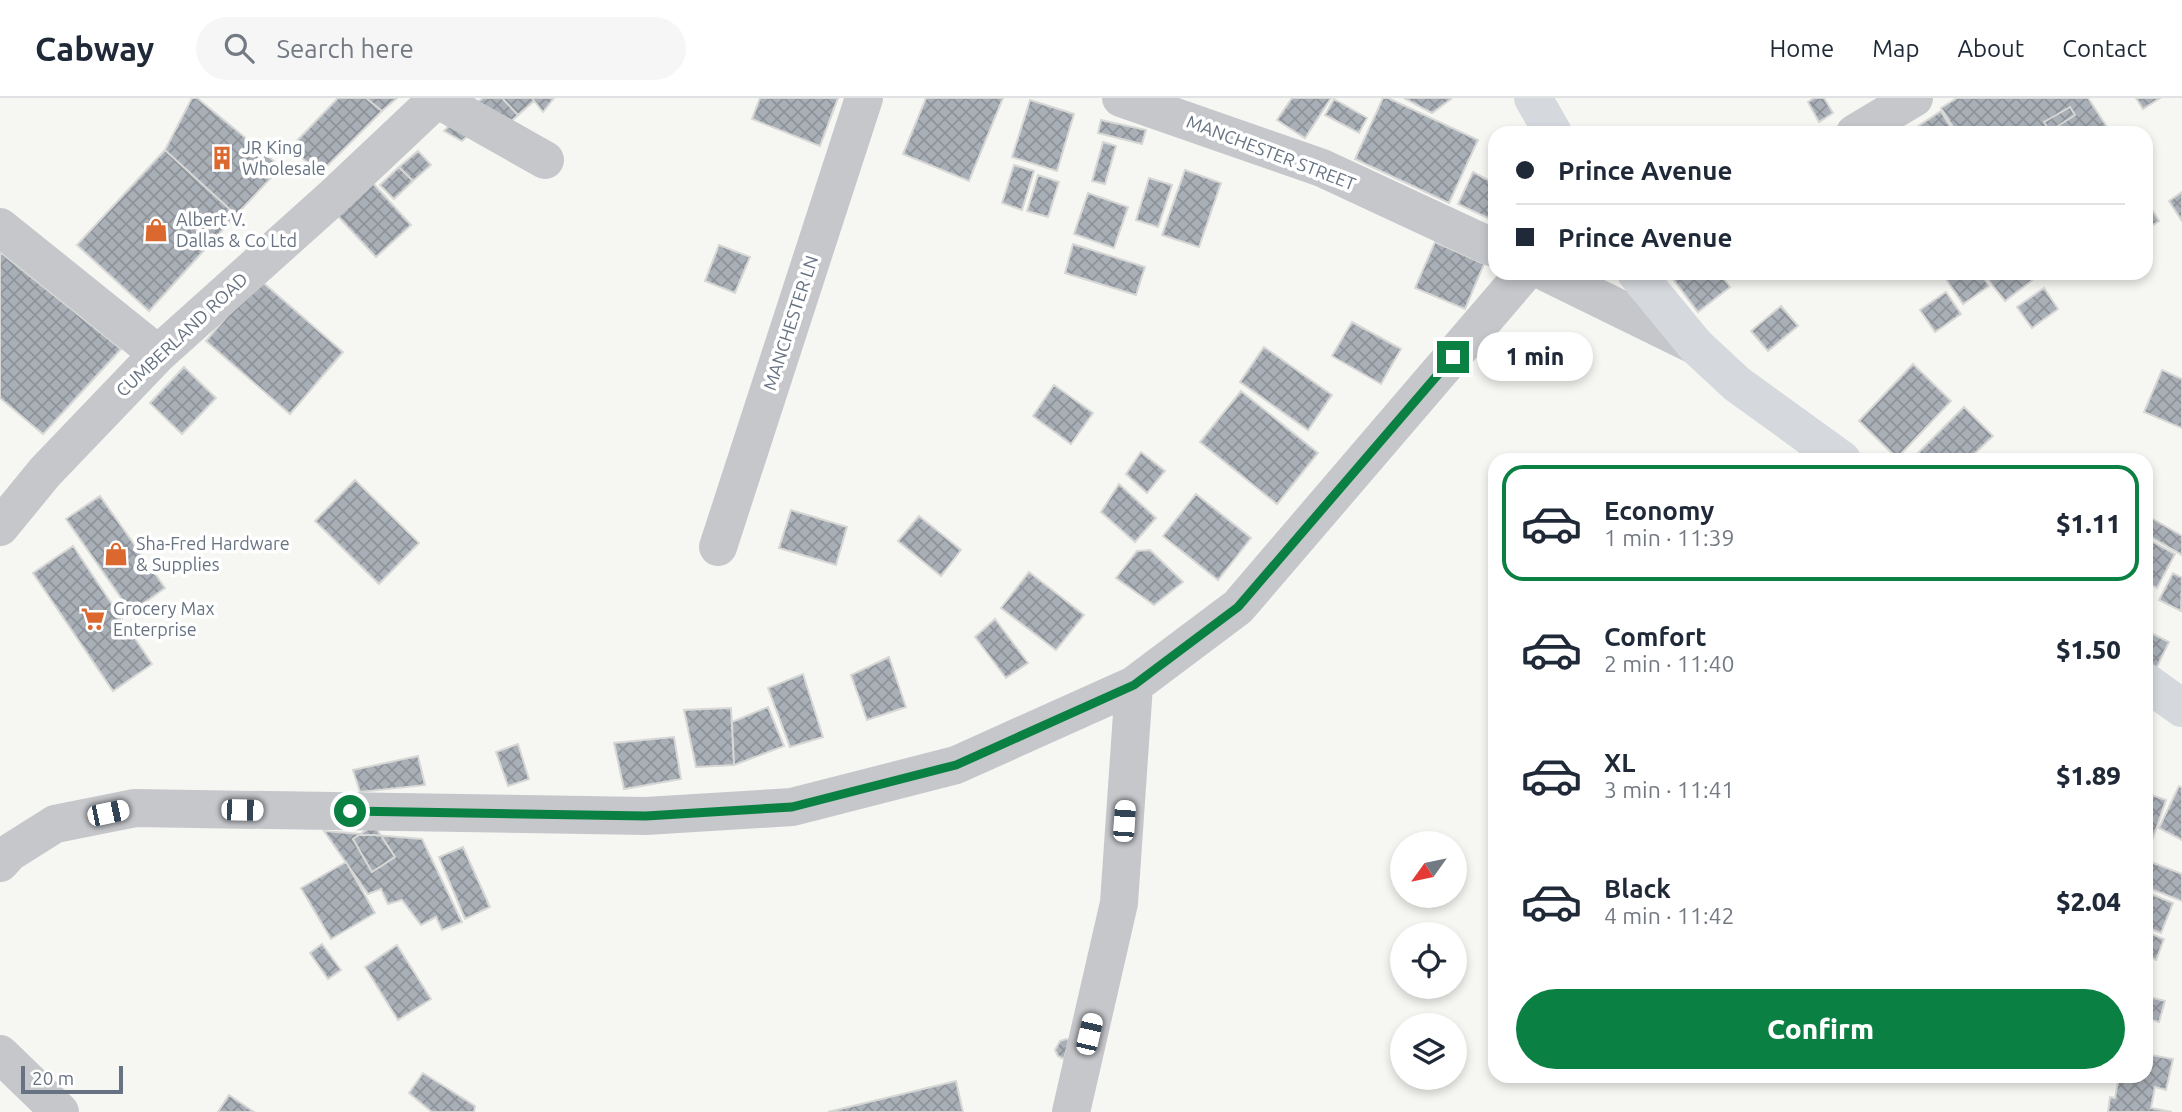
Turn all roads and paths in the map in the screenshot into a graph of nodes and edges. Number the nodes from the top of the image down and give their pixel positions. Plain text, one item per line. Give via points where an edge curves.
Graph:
1 (864, 98) edge
2 (1121, 98) edge
3 (1533, 98) edge
4 (1914, 98) edge
5 (438, 99) edge
6 (1549, 126) edge
7 (1866, 126) edge
8 (545, 160) dead end
9 (0, 227) edge
10 (1488, 245) edge
11 (1518, 280) edge
12 (1562, 280) edge
13 (1642, 280) edge
14 (1696, 346) junction
15 (158, 354) junction
16 (1832, 453) edge
17 (0, 527) edge
18 (718, 547) dead end
19 (1134, 685) junction
20 (2153, 687) edge
21 (2182, 708) edge
22 (0, 863) edge
23 (0, 1054) edge
24 (60, 1112) edge
25 (1071, 1112) edge

1 - 18 street, MANCHESTER LN
2 - 10 street, MANCHESTER STREET via 1322,168
3 - 6 main road
4 - 7 street
5 - 8 street
5 - 15 street, CUMBERLAND ROAD
9 - 15 street
11 - 19 street via 1238,607
12 - 14 street
13 - 14 main road
14 - 16 main road via 1737,384
15 - 17 street, CUMBERLAND ROAD via 45,472
19 - 22 street via 956,765 792,807 646,816 135,808 55,824
19 - 25 street via 1119,903
20 - 21 main road
23 - 24 street

